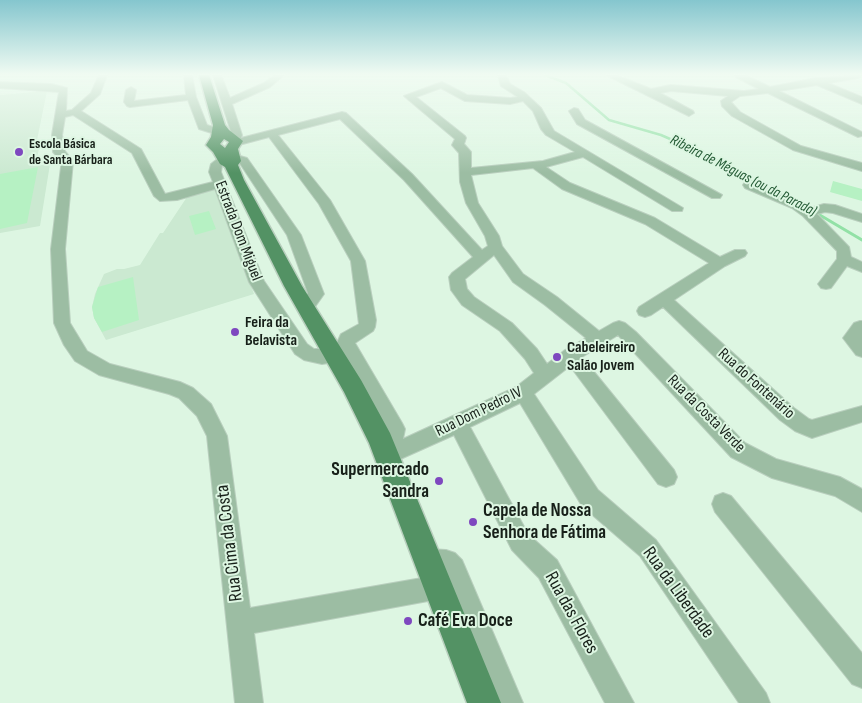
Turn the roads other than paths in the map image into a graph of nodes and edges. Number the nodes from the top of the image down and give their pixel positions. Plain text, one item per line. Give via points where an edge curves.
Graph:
1 (67, 108) edge
2 (78, 108) edge
3 (195, 108) edge
4 (216, 108) edge
5 (227, 108) edge
6 (424, 108) edge
7 (535, 108) edge
8 (679, 108) edge
9 (729, 108) edge
10 (806, 108) edge
11 (574, 111) dead end
12 (689, 113) dead end
13 (68, 114) junction
14 (272, 134) junction
15 (858, 134) dead end
16 (229, 143) junction
17 (584, 153) junction
18 (653, 161) junction
19 (536, 165) junction
20 (862, 168) edge
21 (465, 172) junction
22 (623, 175) junction
23 (220, 184) junction
24 (749, 185) dead end
25 (716, 195) dead end
26 (677, 208) dead end
27 (812, 212) junction
28 (862, 218) edge
29 (495, 247) junction
30 (740, 254) dead end
31 (481, 257) junction
32 (844, 260) junction
33 (720, 263) junction
34 (862, 267) edge
35 (826, 284) dead end
36 (664, 299) junction
37 (306, 307) junction
38 (645, 311) dead end
39 (619, 327) joint
40 (860, 327) dead end
41 (598, 339) junction
42 (862, 350) edge
43 (335, 356) junction
44 (571, 356) junction
45 (545, 375) junction
46 (523, 392) junction
47 (862, 414) edge
48 (458, 423) junction
49 (384, 448) junction
50 (666, 477) dead end
51 (862, 501) edge
52 (723, 504) dead end
53 (429, 562) junction
54 (439, 588) junction
55 (240, 623) junction
56 (862, 674) edge
57 (249, 703) edge
58 (484, 703) edge
59 (509, 703) edge
60 (620, 703) edge
61 (756, 703) edge

1 - 13 street
2 - 13 street
3 - 16 street, Estrada Dom Miguel via 203,127
4 - 16 main road, Estrada Dom Miguel
5 - 16 street, Estrada Dom Miguel
6 - 21 street via 461,138 458,145 465,152
7 - 17 street via 550,133
8 - 12 street
9 - 20 street via 797,148
10 - 15 street
11 - 18 street via 581,122
13 - 23 street via 137,151 160,196 171,198
13 - 55 street, Rua Cima da Costa via 57,135 60,152 67,160 58,249 62,323 70,340 92,364 173,387 186,393 204,410 217,436
14 - 16 street
14 - 31 street via 342,115 408,177
14 - 49 street via 325,203 358,261 367,327 347,339 346,343 395,429
16 - 23 street, Estrada Dom Miguel via 215,168
16 - 37 main road, Estrada Dom Miguel via 244,194
16 - 37 street, Estrada Dom Miguel via 294,235 316,294
17 - 19 street
17 - 22 street
18 - 22 street
18 - 25 street
19 - 21 street
19 - 33 street via 566,186 650,221
21 - 29 street via 472,203
22 - 26 street
23 - 43 street, Estrada Dom Miguel via 257,282 297,344 310,355
24 - 27 street
27 - 28 street via 835,209
27 - 32 street via 844,250
29 - 31 street
29 - 41 street via 518,278 551,300
30 - 33 street
31 - 45 street via 457,277 459,290 468,301 506,327
32 - 34 street
32 - 35 street
33 - 36 street
36 - 38 street
36 - 47 street, Rua do Fontenário via 802,425 812,429
37 - 43 main road, Estrada Dom Miguel
39 - 41 street, Rua Dom Pedro IV
39 - 51 street, Rua da Costa Verde via 738,450 772,468 840,487
40 - 42 street via 852,338
41 - 44 street, Rua Dom Pedro IV
43 - 49 main road, Estrada Dom Miguel
44 - 45 street, Rua Dom Pedro IV
44 - 50 street
45 - 46 street, Rua Dom Pedro IV
46 - 48 street, Rua Dom Pedro IV
46 - 61 street, Rua da Liberdade via 590,498 648,548
48 - 49 street, Rua Dom Pedro IV
48 - 60 street, Rua das Flores via 520,542 548,569
49 - 53 main road, Estrada Dom Miguel
52 - 56 street
53 - 54 main road, Estrada Dom Miguel
53 - 59 street via 446,562 453,569
54 - 55 street
54 - 58 main road, Estrada Dom Miguel
55 - 57 street, Rua Cima da Costa

